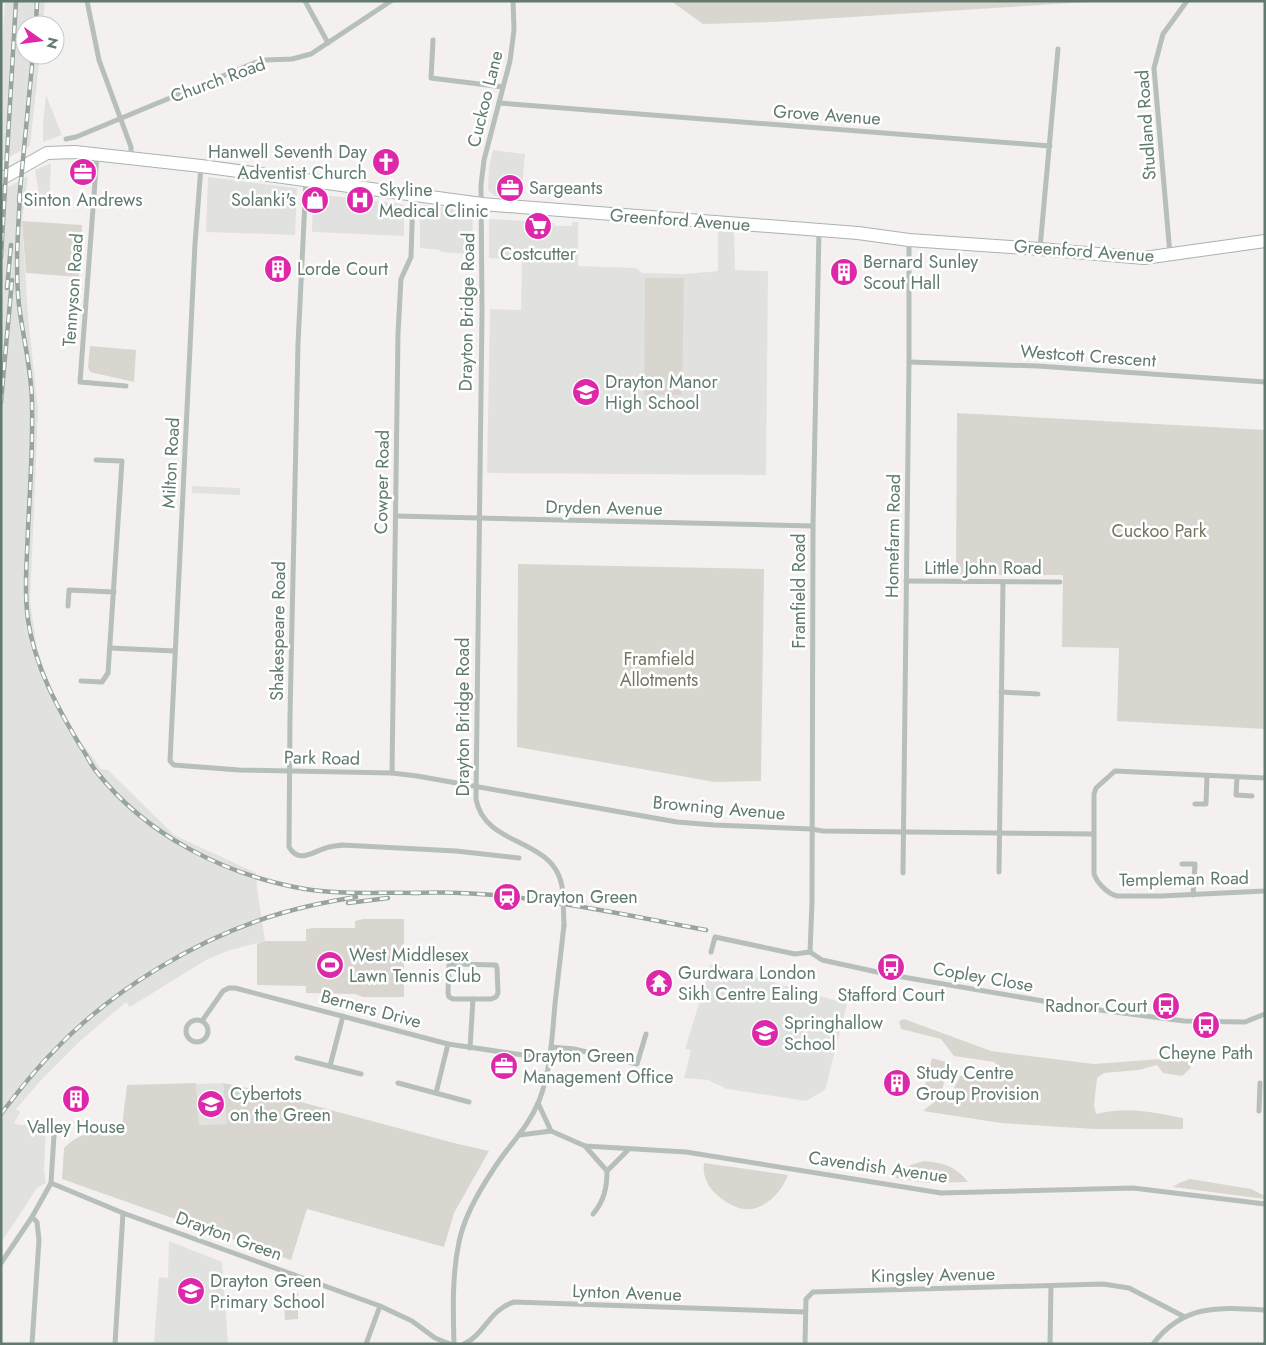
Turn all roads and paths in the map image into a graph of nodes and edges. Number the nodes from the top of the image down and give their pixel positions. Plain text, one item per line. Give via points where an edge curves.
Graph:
1 (87, 1) edge
2 (305, 1) edge
3 (391, 1) edge
4 (513, 1) edge
5 (1187, 1) edge
6 (433, 40) dead end
7 (328, 43) junction
8 (1058, 49) dead end
9 (503, 87) junction
10 (499, 103) junction
11 (120, 119) junction
12 (66, 139) dead end
13 (1050, 146) junction
14 (97, 154) junction
15 (131, 158) junction
16 (201, 166) junction
17 (1, 179) edge
18 (306, 180) junction
19 (413, 195) junction
20 (482, 204) junction
21 (819, 230) junction
22 (909, 240) junction
23 (1265, 241) edge
24 (1040, 249) junction
25 (1170, 255) junction
26 (909, 362) junction
27 (1265, 382) edge
28 (126, 386) dead end
29 (96, 460) dead end
30 (396, 516) junction
31 (478, 519) junction
32 (813, 526) junction
33 (906, 581) junction
34 (1002, 582) junction
35 (1060, 582) dead end
36 (114, 592) junction
37 (68, 606) dead end
38 (110, 648) junction
39 (175, 651) junction
40 (81, 681) dead end
41 (1001, 692) junction
42 (1038, 694) dead end
43 (170, 761) joint
44 (289, 771) junction
45 (392, 773) junction
46 (1207, 776) junction
47 (1236, 777) junction
48 (1265, 778) edge
49 (475, 786) junction
50 (1252, 796) dead end
51 (1195, 804) dead end
52 (811, 828) junction
53 (903, 832) junction
54 (1000, 833) junction
55 (1094, 834) junction
56 (519, 858) dead end
57 (1182, 864) dead end
58 (999, 872) dead end
59 (903, 873) dead end
60 (1265, 891) edge
61 (1193, 895) junction
62 (711, 952) dead end
63 (810, 952) junction
64 (472, 999) junction
65 (1265, 1014) edge
66 (343, 1016) junction
67 (202, 1021) junction
68 (646, 1034) dead end
69 (448, 1044) junction
70 (551, 1047) junction
71 (470, 1048) junction
72 (297, 1058) dead end
73 (550, 1059) junction
74 (330, 1066) junction
75 (361, 1074) dead end
76 (398, 1083) dead end
77 (1260, 1083) dead end
78 (436, 1093) junction
79 (1262, 1097) edge
80 (469, 1102) dead end
81 (538, 1103) junction
82 (1259, 1111) dead end
83 (551, 1131) junction
84 (54, 1135) dead end
85 (520, 1136) junction
86 (585, 1146) junction
87 (628, 1150) junction
88 (607, 1171) junction
89 (51, 1183) junction
90 (1265, 1204) edge
91 (123, 1213) junction
92 (593, 1214) dead end
93 (32, 1217) junction
94 (1, 1263) edge
95 (1051, 1286) junction
96 (380, 1306) junction
97 (1265, 1310) edge
98 (805, 1312) junction
99 (1183, 1316) junction
100 (32, 1344) edge
101 (114, 1344) edge
102 (366, 1344) edge
103 (452, 1344) edge
104 (464, 1344) edge
105 (805, 1344) edge
106 (1050, 1344) edge
107 (1153, 1344) edge

1 - 11 street via 99,60
2 - 7 street
3 - 7 street, Church Road
4 - 9 street, Cuckoo Lane via 514,30
5 - 25 street, Studland Road via 1163,34 1154,68
6 - 9 street via 431,78
7 - 11 street, Church Road via 302,58 254,62
8 - 13 street
9 - 10 street, Cuckoo Lane
10 - 13 street, Grove Avenue
10 - 20 street, Cuckoo Lane via 484,160
11 - 12 street, Church Road
11 - 15 street via 131,147
13 - 24 street
14 - 15 street, Greenford Avenue
14 - 17 street via 47,152
14 - 28 street, Tennyson Road via 80,382
15 - 16 street, Greenford Avenue
16 - 18 street, Greenford Avenue
16 - 39 street, Milton Road
18 - 19 street, Greenford Avenue
18 - 44 street, Shakespeare Road via 298,344
19 - 20 street, Greenford Avenue
19 - 30 street, Cowper Road via 411,257 401,279 398,333
20 - 21 street, Greenford Avenue
20 - 31 street, Drayton Bridge Road
21 - 22 street, Greenford Avenue
21 - 32 street, Framfield Road
22 - 24 street, Greenford Avenue
22 - 26 street, Homefarm Road
23 - 25 street, Greenford Avenue
24 - 25 street, Greenford Avenue via 1144,258
26 - 27 street, Westcott Crescent via 1038,366
26 - 33 street, Homefarm Road
29 - 36 street via 122,461
30 - 31 street, Dryden Avenue
30 - 45 street, Cowper Road
31 - 32 street, Dryden Avenue
31 - 49 street, Drayton Bridge Road
32 - 52 street, Framfield Road
33 - 34 street, Little John Road
33 - 53 street, Homefarm Road
34 - 35 street, Little John Road
34 - 41 street
36 - 37 street via 69,590
36 - 38 street
38 - 39 street
38 - 40 street via 108,673 102,682
39 - 43 street, Milton Road
41 - 42 street
41 - 54 street
43 - 44 street, Park Road via 180,766
44 - 45 street, Park Road
44 - 56 street, Shakespeare Road via 288,843 298,856 342,845 456,850
45 - 49 street, Park Road
46 - 47 street
46 - 51 street via 1206,804
46 - 55 street via 1115,771 1096,788 1094,794
47 - 48 street
47 - 50 street via 1236,795
49 - 52 street, Browning Avenue via 677,822
49 - 70 street, Drayton Bridge Road, bridge via 477,804 486,822 497,832 543,856 559,878 564,925
52 - 53 street, Browning Avenue
52 - 63 street, Framfield Road
53 - 54 street, Browning Avenue
53 - 59 street
54 - 55 street, Browning Avenue
54 - 58 street
55 - 61 street, Templeman Road via 1094,874 1112,895
57 - 61 street via 1195,864
60 - 61 street, Templeman Road
62 - 63 street, Copley Close via 715,937 795,954
63 - 65 street, Copley Close via 822,960 891,975 1084,1008 1184,1021 1245,1022
64 - 64 street via 449,997 448,965 496,965 496,997
64 - 71 street
66 - 67 street, Berners Drive via 229,988 223,991
66 - 69 street, Berners Drive
66 - 74 street
67 - 67 street, Berners Drive via 194,1020 188,1024 186,1032 191,1040 201,1042 206,1037 208,1028
68 - 70 street via 637,1064
69 - 71 street, Berners Drive
69 - 78 street
70 - 73 street, Drayton Bridge Road
71 - 73 street, Berners Drive
72 - 74 street
73 - 81 street, Drayton Bridge Road
74 - 75 street
76 - 78 street
77 - 79 street
78 - 80 street
79 - 82 street
81 - 83 street
81 - 85 street, Drayton Bridge Road
83 - 85 street
83 - 86 street, Cavendish Avenue
84 - 89 street
85 - 103 street, Drayton Bridge Road via 493,1169 468,1216 459,1241
86 - 87 street, Cavendish Avenue
86 - 88 street
87 - 88 street
87 - 90 street, Cavendish Avenue via 686,1152 941,1192 1133,1188
88 - 92 street via 606,1192
89 - 91 street, Drayton Green
89 - 93 street
91 - 96 street, Drayton Green
91 - 101 street
93 - 94 street
93 - 100 street via 37,1222 39,1240
95 - 98 street, Kingsley Avenue via 813,1292 806,1299
95 - 99 street, Kingsley Avenue via 1103,1284 1129,1288
95 - 106 street
96 - 102 street
96 - 103 street, Drayton Green via 412,1321 435,1338
97 - 99 street via 1211,1309
98 - 104 street, Lynton Avenue via 514,1302 500,1308
98 - 105 street, Kingsley Avenue
99 - 107 street

